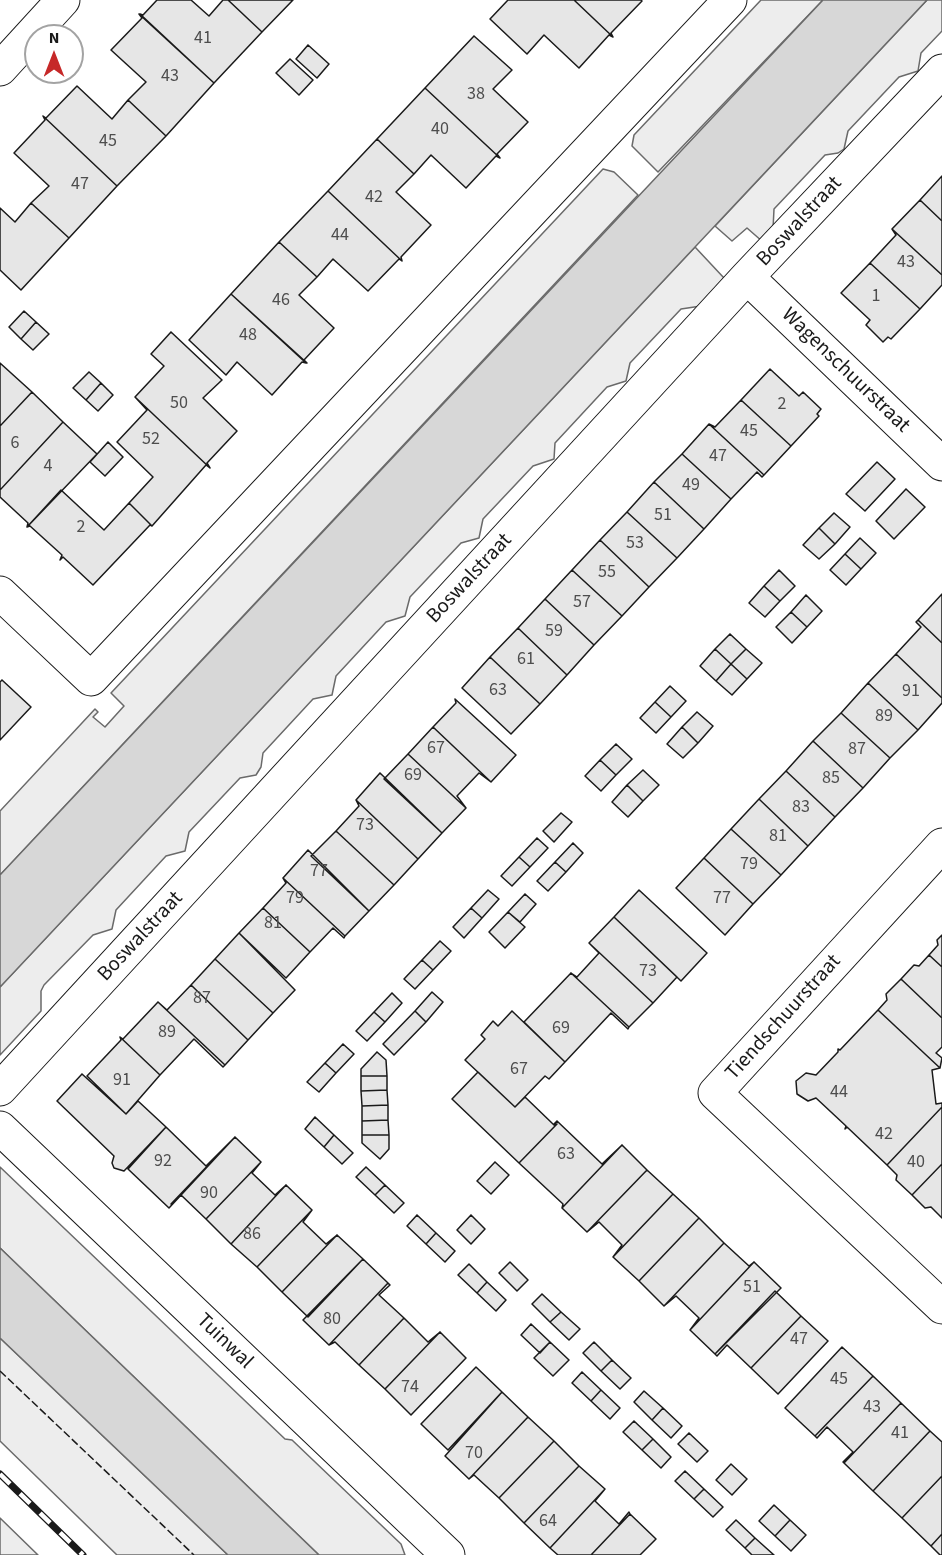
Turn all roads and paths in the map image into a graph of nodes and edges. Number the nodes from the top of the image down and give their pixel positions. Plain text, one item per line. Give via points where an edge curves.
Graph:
1 (63, 0) edge
2 (730, 0) edge
3 (0, 69) edge
4 (942, 71) edge
5 (747, 277) junction
6 (942, 464) edge
7 (0, 593) edge
8 (942, 845) edge
9 (0, 1089) edge
10 (0, 1128) edge
11 (942, 1307) edge
12 (448, 1555) edge

1 - 3 street
2 - 7 street via 91,679
4 - 5 street, Boswalstraat
5 - 6 street, Wagenschuurstraat
5 - 9 street, Boswalstraat
8 - 11 street, Tiendschuurstraat via 715,1093
10 - 12 street, Tuinwal

